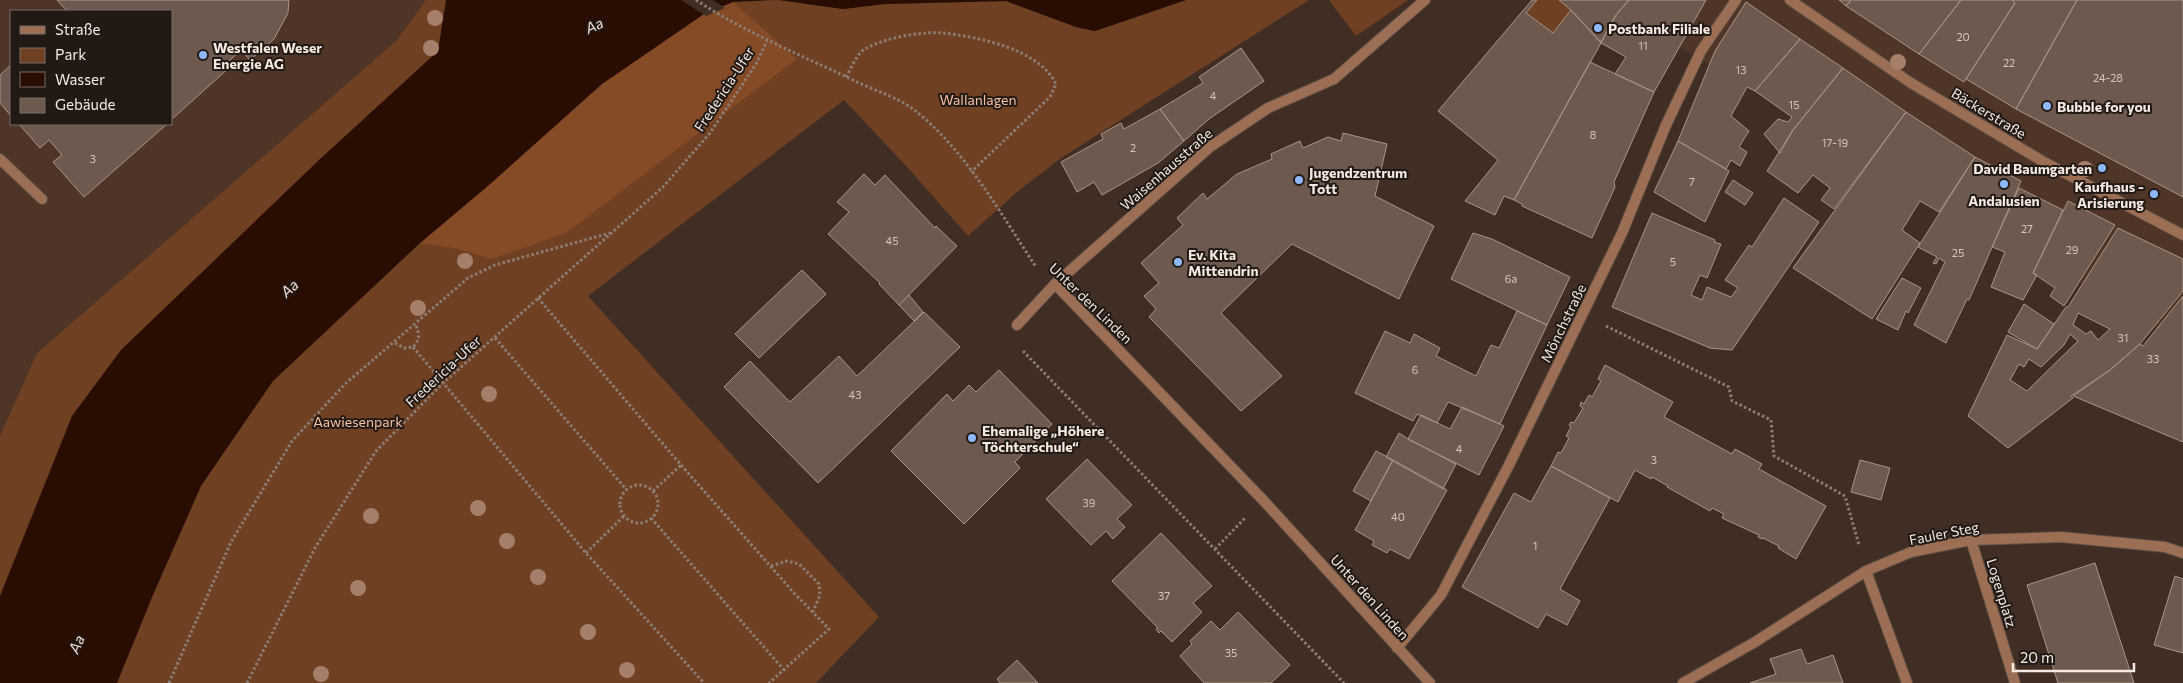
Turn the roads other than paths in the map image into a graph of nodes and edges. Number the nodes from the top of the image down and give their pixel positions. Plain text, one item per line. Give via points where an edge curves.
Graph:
1 (1425, 0) edge
2 (1736, 0) edge
3 (1790, 0) edge
4 (0, 159) edge
5 (42, 199) dead end
6 (2183, 236) edge
7 (1055, 284) junction
8 (1018, 325) road end
9 (1971, 540) junction
10 (2183, 553) edge
11 (1866, 571) junction
12 (1397, 648) junction
13 (1430, 683) edge
14 (1683, 683) edge
15 (1907, 683) edge
16 (2015, 683) edge

1 - 7 street, Waisenhausstraße via 1334,79 1268,108 1210,147
2 - 12 street, Mönchstraße via 1701,51 1666,125 1622,233 1509,465 1440,596
3 - 6 street, Bäckerstraße via 1911,83 2044,162
4 - 5 street
7 - 8 street, Waisenhausstraße
7 - 12 street, Unter den Linden via 1262,500
9 - 10 street, Fauler Steg via 2061,537 2166,547
9 - 11 street, Fauler Steg via 1911,552
9 - 16 street, Logenplatz
11 - 14 street, Fauler Steg
11 - 15 street
12 - 13 street, Unter den Linden

